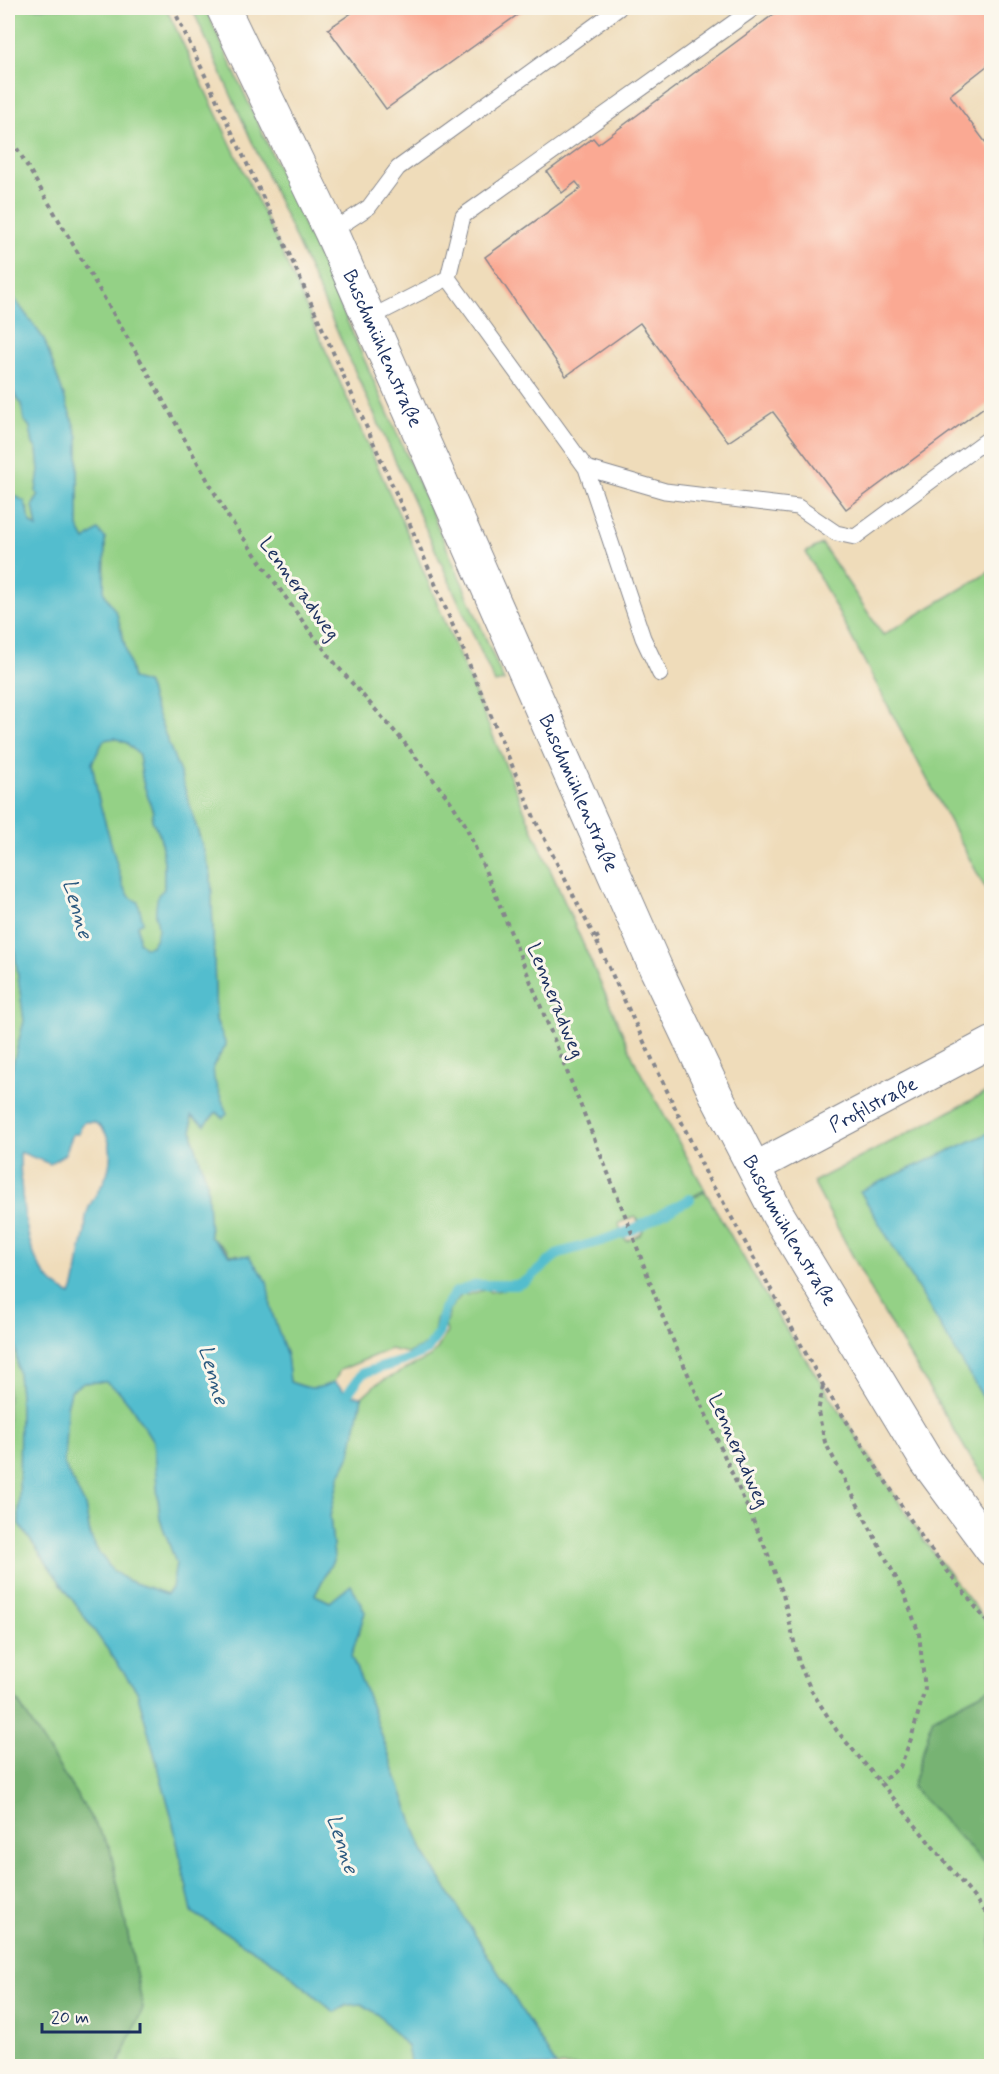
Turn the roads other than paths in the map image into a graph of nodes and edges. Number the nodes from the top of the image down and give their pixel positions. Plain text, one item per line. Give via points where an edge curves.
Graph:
1 (223, 8) edge
2 (619, 8) edge
3 (754, 8) edge
4 (331, 232) junction
5 (448, 278) junction
6 (368, 319) junction
7 (992, 436) edge
8 (586, 468) junction
9 (660, 674) dead end
10 (992, 1042) edge
11 (754, 1168) junction
12 (992, 1551) edge

1 - 4 street, Buschmühlenstraße
2 - 4 lane via 398,168 369,207
3 - 5 lane via 463,216
4 - 6 street, Buschmühlenstraße
5 - 6 lane
5 - 8 lane
6 - 11 street, Buschmühlenstraße via 673,1006
7 - 8 lane via 855,537 836,533 798,507 665,491
8 - 9 lane via 643,638
10 - 11 street, Profilstraße
11 - 12 street, Buschmühlenstraße via 778,1215 927,1462

